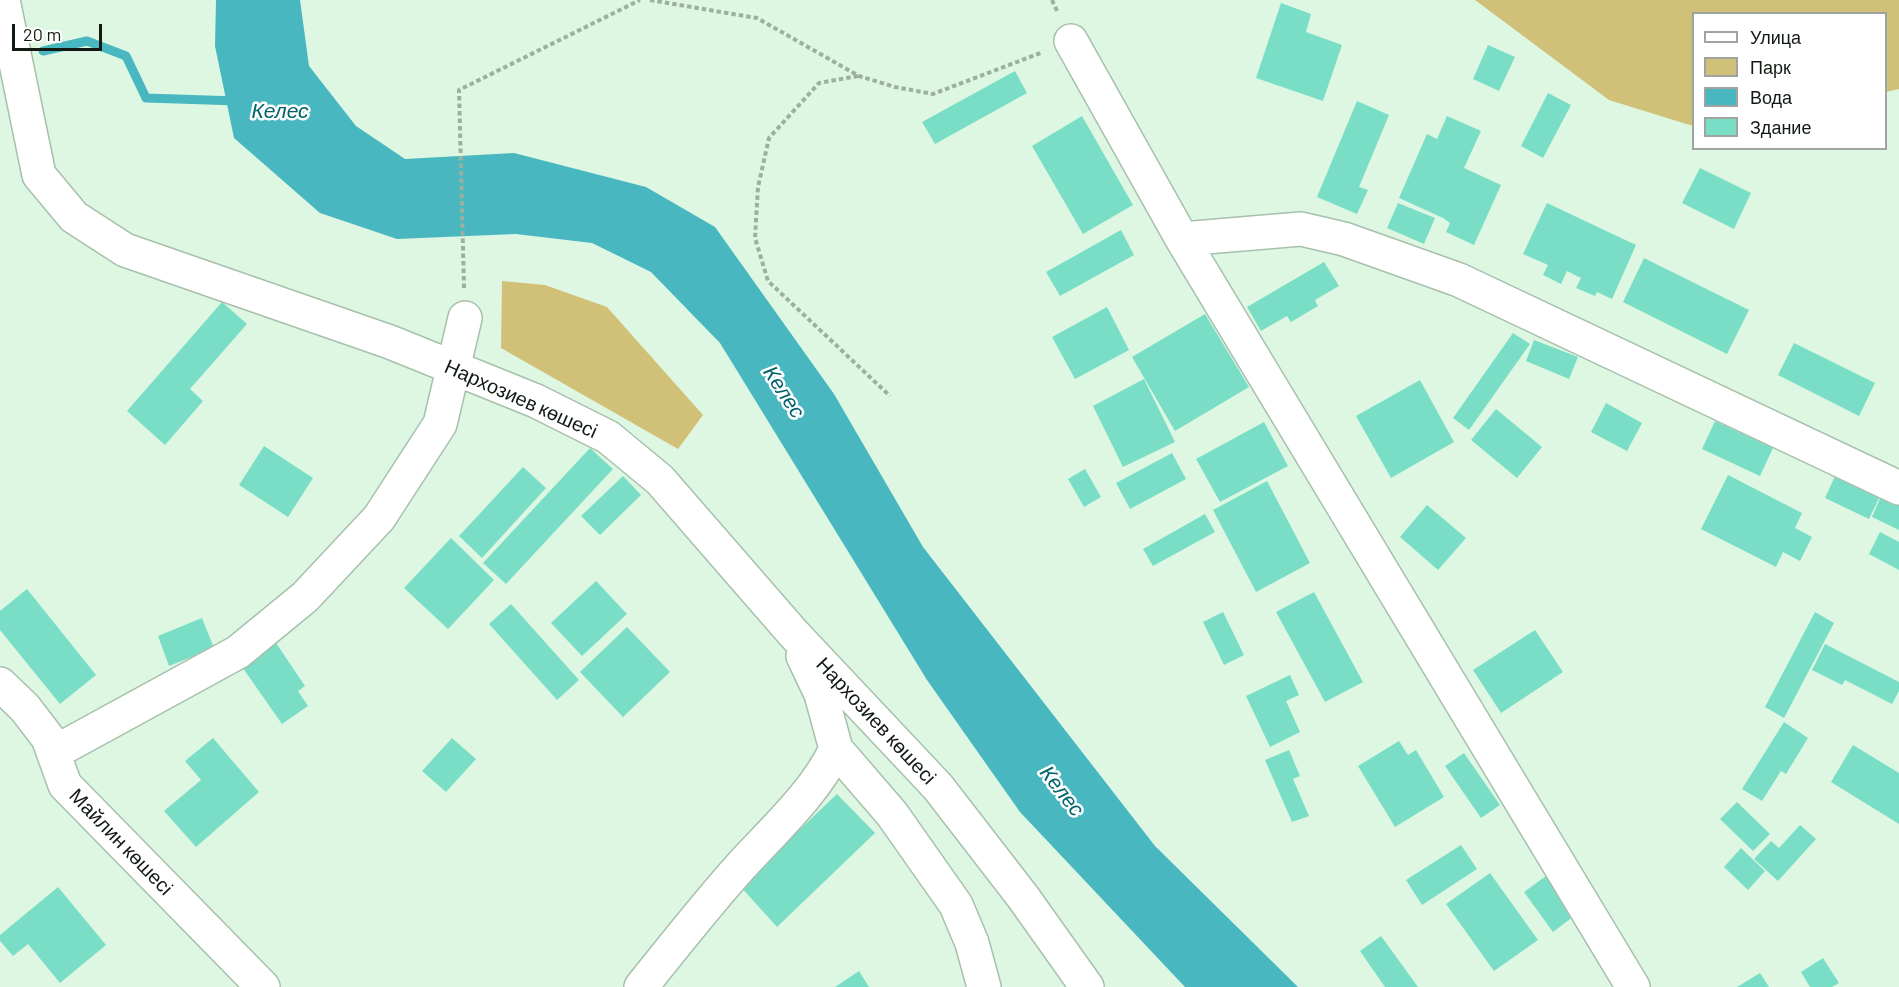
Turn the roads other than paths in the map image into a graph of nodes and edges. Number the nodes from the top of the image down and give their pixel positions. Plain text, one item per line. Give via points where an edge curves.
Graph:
1 (3, 0) edge
2 (1071, 41) road end
3 (1182, 239) junction
4 (465, 318) road end
5 (454, 369) junction
6 (1899, 488) edge
7 (793, 633) junction
8 (0, 684) edge
9 (836, 749) junction
10 (55, 752) junction
11 (262, 987) edge
12 (641, 987) edge
13 (984, 987) edge
14 (1087, 987) edge
15 (1633, 987) edge

1 - 5 street, Нархозиев көшесі via 39,175 74,217 125,250 390,342
2 - 3 street
3 - 6 street via 1301,229 1344,239 1459,280
3 - 15 street
4 - 5 street
5 - 7 street, Нархозиев көшесі via 536,401 608,437 660,480
5 - 10 street via 440,424 386,508 305,597 237,652
7 - 9 street via 821,694
7 - 14 street, Нархозиев көшесі via 938,787
8 - 10 street, Майлин көшесі via 25,708
9 - 12 street via 814,784
9 - 13 street via 892,814 956,905
10 - 11 street, Майлин көшесі via 65,784

